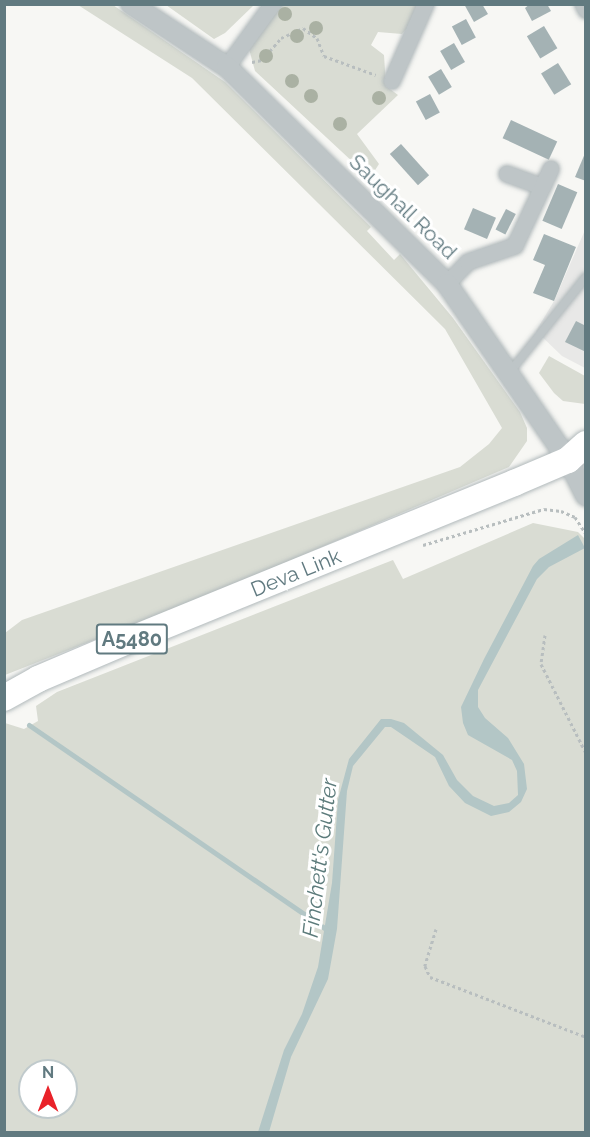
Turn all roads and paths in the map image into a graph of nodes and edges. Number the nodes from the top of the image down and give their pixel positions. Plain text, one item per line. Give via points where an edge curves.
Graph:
1 (131, 4) edge
2 (273, 4) edge
3 (426, 4) edge
4 (583, 4) edge
5 (585, 10) edge
6 (227, 67) junction
7 (392, 81) joint
8 (550, 170) dead end
9 (507, 174) dead end
10 (543, 187) junction
11 (585, 277) edge
12 (447, 284) junction
13 (508, 374) junction
14 (577, 452) edge
15 (585, 496) edge
16 (545, 635) dead end
17 (4, 698) edge
18 (585, 753) edge
19 (436, 928) dead end
20 (585, 1037) edge

1 - 6 street, Saughall Road
2 - 6 street
3 - 7 street
4 - 5 street
6 - 7 path via 262,60 281,38 303,28 317,38 324,56
6 - 12 street, Saughall Road
8 - 10 street
9 - 10 street
10 - 12 street via 515,246 468,262
11 - 13 lane
12 - 13 street, Saughall Road
13 - 14 street, Saughall Road
14 - 15 street, Saughall Road
14 - 17 main road, Deva Link / A5480 via 430,518 127,640
16 - 18 path via 541,664
19 - 20 path via 425,966 430,977

